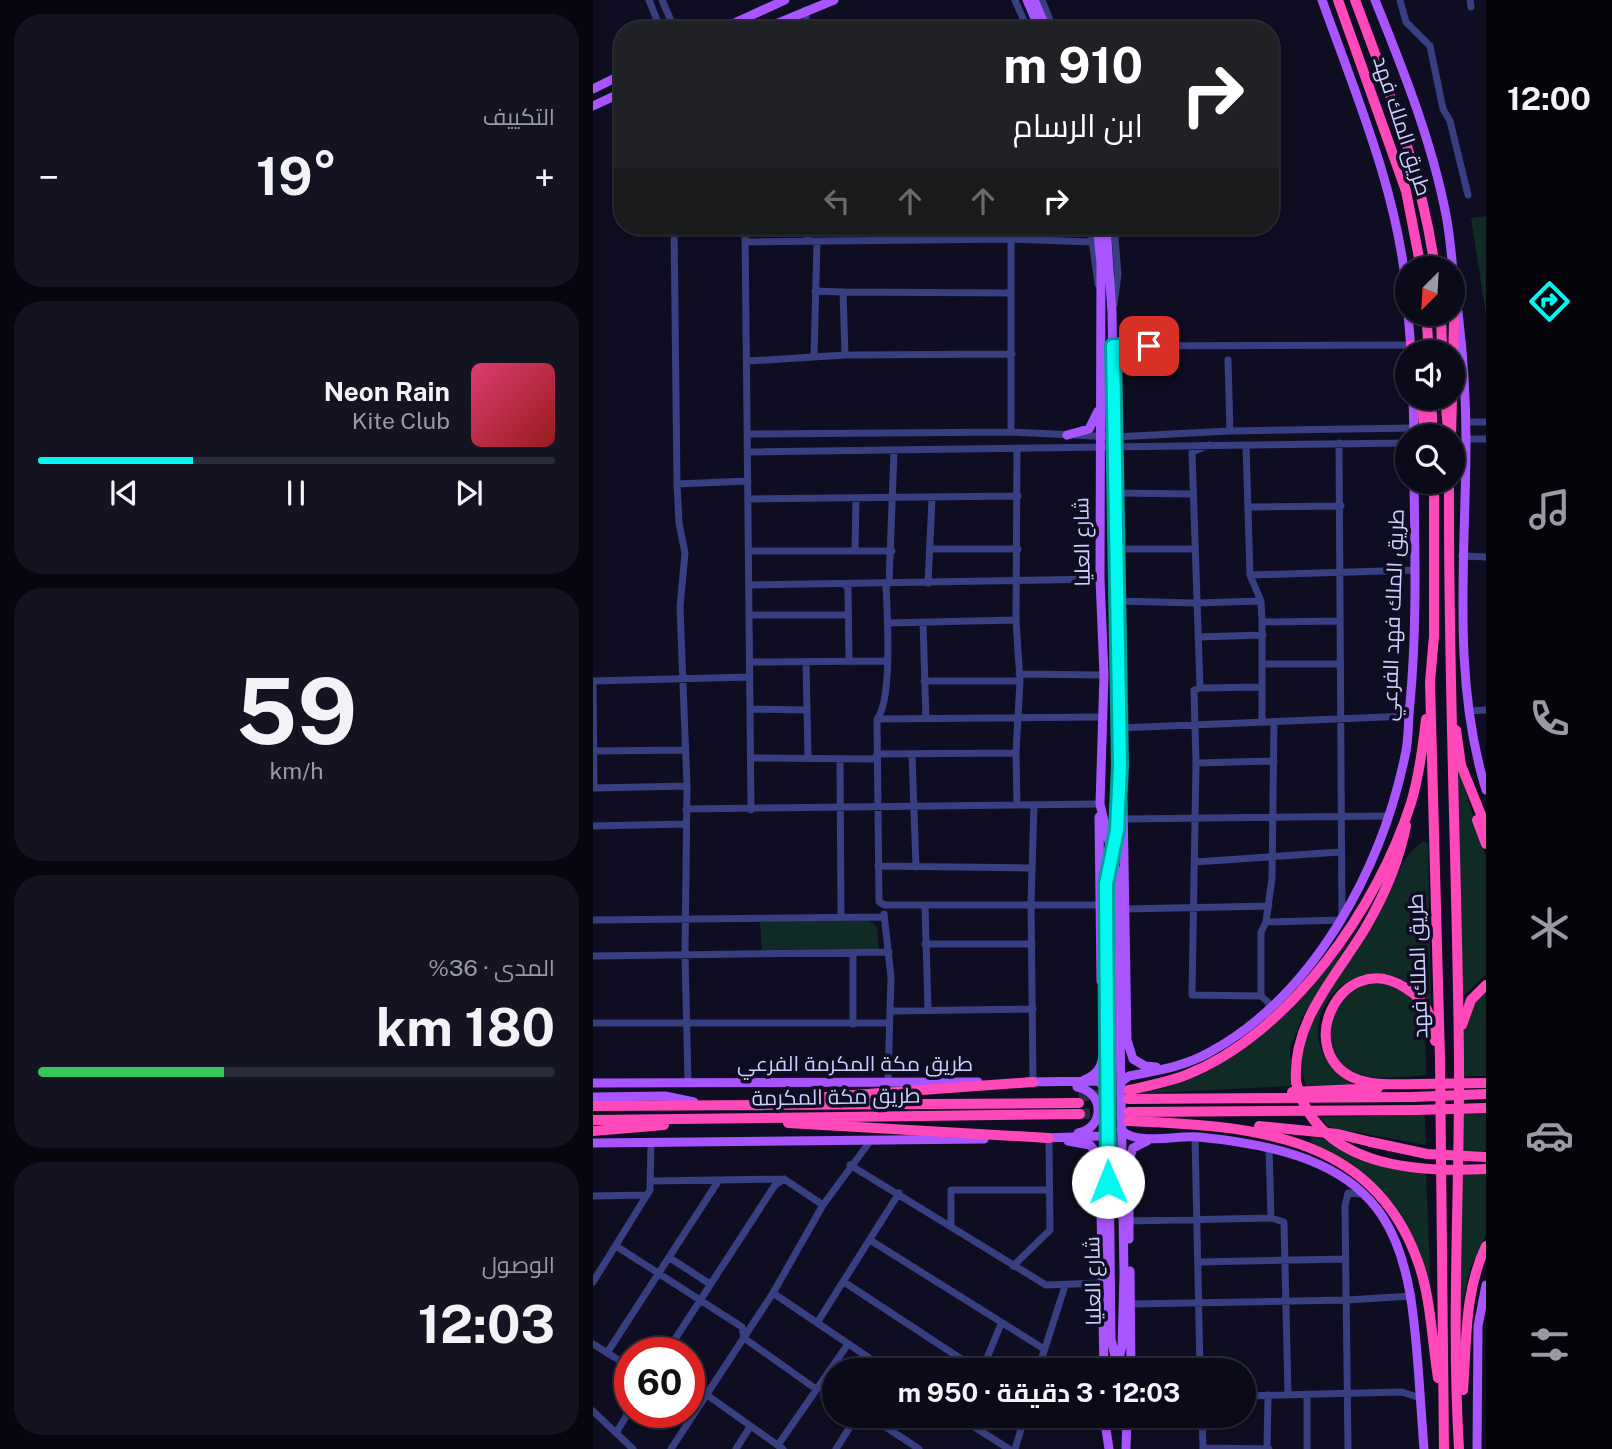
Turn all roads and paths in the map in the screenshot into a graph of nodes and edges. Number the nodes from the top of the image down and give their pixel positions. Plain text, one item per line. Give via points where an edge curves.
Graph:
1 (785, 0) edge
2 (834, 0) edge
3 (1015, 0) edge
4 (1027, 0) edge
5 (1034, 0) edge
6 (1042, 0) edge
7 (1322, 0) edge
8 (1338, 0) edge
9 (1355, 0) edge
10 (1375, 0) edge
11 (1400, 0) edge
12 (650, 1) edge
13 (805, 10) junction
14 (662, 21) edge
15 (739, 21) edge
16 (781, 21) edge
17 (806, 21) edge
18 (1024, 21) edge
19 (1036, 21) edge
20 (1043, 21) edge
21 (1050, 21) edge
22 (614, 78) edge
23 (593, 89) edge
24 (614, 96) edge
25 (593, 106) edge
26 (1468, 195) dead end
27 (674, 235) edge
28 (745, 235) edge
29 (808, 235) edge
30 (1091, 235) edge
31 (1098, 235) edge
32 (1107, 235) edge
33 (1115, 235) edge
34 (1011, 239) junction
35 (808, 241) junction
36 (745, 242) junction
37 (817, 242) junction
38 (1092, 242) junction
39 (1401, 256) edge
40 (1419, 256) edge
41 (1433, 256) edge
42 (1451, 256) edge
43 (815, 291) junction
44 (843, 292) junction
45 (1011, 293) junction
46 (1100, 293) junction
47 (1112, 312) junction
48 (1454, 326) edge
49 (1460, 326) edge
50 (1113, 346) junction
51 (1395, 350) edge
52 (1012, 354) junction
53 (845, 355) junction
54 (814, 356) junction
55 (1228, 360) dead end
56 (748, 361) junction
57 (1100, 406) junction
58 (1465, 422) junction
59 (1486, 422) edge
60 (1450, 424) edge
61 (1230, 431) junction
62 (1008, 432) junction
63 (1210, 432) junction
64 (1395, 432) edge
65 (748, 434) junction
66 (1067, 435) junction
67 (1466, 439) junction
68 (1486, 439) edge
69 (1100, 442) junction
70 (1114, 442) junction
71 (1339, 443) junction
72 (1395, 443) edge
73 (1207, 444) junction
74 (1246, 445) junction
75 (1012, 448) junction
76 (894, 451) junction
77 (748, 452) junction
78 (748, 481) junction
79 (677, 484) junction
80 (1115, 493) junction
81 (1192, 494) junction
82 (1414, 494) edge
83 (1434, 494) edge
84 (1449, 494) edge
85 (1018, 496) junction
86 (893, 498) junction
87 (748, 499) junction
88 (856, 499) junction
89 (932, 499) junction
90 (1340, 506) junction
91 (1248, 507) junction
92 (930, 549) junction
93 (1018, 549) junction
94 (1116, 549) junction
95 (1194, 549) junction
96 (855, 550) junction
97 (749, 551) junction
98 (892, 551) junction
99 (1462, 556) junction
100 (1486, 557) edge
101 (1415, 570) junction
102 (1341, 572) junction
103 (1250, 575) junction
104 (1100, 579) junction
105 (1017, 582) junction
106 (888, 583) junction
107 (928, 583) junction
108 (843, 584) junction
109 (750, 585) junction
110 (1117, 601) junction
111 (1261, 601) junction
112 (1196, 603) junction
113 (749, 615) junction
114 (846, 615) junction
115 (1017, 620) junction
116 (1339, 621) junction
117 (923, 622) junction
118 (1262, 622) junction
119 (887, 623) junction
120 (1263, 635) junction
121 (1198, 637) junction
122 (849, 660) junction
123 (887, 661) junction
124 (751, 662) junction
125 (805, 663) junction
126 (1264, 664) junction
127 (1340, 664) junction
128 (1104, 675) junction
129 (685, 676) junction
130 (750, 677) junction
131 (1020, 678) junction
132 (593, 681) edge
133 (924, 681) junction
134 (1430, 682) junction
135 (1261, 687) junction
136 (1200, 688) junction
137 (1449, 689) junction
138 (751, 709) junction
139 (807, 710) junction
140 (1486, 710) edge
141 (1469, 711) junction
142 (1409, 716) junction
143 (1104, 717) junction
144 (1019, 718) junction
145 (877, 719) junction
146 (925, 719) junction
147 (1340, 719) junction
148 (1262, 722) junction
149 (1274, 722) junction
150 (1194, 726) junction
151 (1119, 727) junction
152 (685, 750) junction
153 (595, 751) junction
154 (1016, 753) junction
155 (877, 754) junction
156 (912, 755) junction
157 (752, 758) junction
158 (808, 758) junction
159 (840, 759) junction
160 (1274, 761) junction
161 (1196, 763) junction
162 (1120, 766) junction
163 (1464, 772) junction
164 (687, 786) junction
165 (594, 788) edge
166 (1486, 790) edge
167 (1411, 803) junction
168 (1100, 804) junction
169 (1034, 805) junction
170 (913, 806) junction
171 (1017, 806) junction
172 (686, 809) junction
173 (839, 809) junction
174 (878, 809) junction
175 (751, 810) junction
176 (1273, 815) junction
177 (1389, 816) junction
178 (1124, 819) junction
179 (1341, 819) junction
180 (1195, 820) junction
181 (686, 824) junction
182 (593, 826) edge
183 (1486, 827) edge
184 (1486, 844) edge
185 (1340, 852) junction
186 (1272, 855) junction
187 (1111, 858) junction
188 (1195, 862) junction
189 (878, 866) junction
190 (916, 867) junction
191 (1031, 868) junction
192 (1031, 903) junction
193 (882, 904) junction
194 (1099, 905) junction
195 (925, 906) junction
196 (1269, 906) junction
197 (1193, 907) junction
198 (1126, 909) junction
199 (841, 916) junction
200 (883, 917) junction
201 (687, 919) junction
202 (593, 920) edge
203 (1342, 920) junction
204 (1266, 922) junction
205 (925, 944) junction
206 (1032, 944) junction
207 (853, 953) junction
208 (889, 953) junction
209 (685, 955) junction
210 (593, 956) edge
211 (1486, 985) edge
212 (1261, 996) junction
213 (1271, 1005) junction
214 (928, 1009) junction
215 (1033, 1009) junction
216 (890, 1011) junction
217 (593, 1023) edge
218 (889, 1023) junction
219 (853, 1024) junction
220 (687, 1025) junction
221 (1440, 1059) junction
222 (1459, 1059) junction
223 (1185, 1063) junction
224 (888, 1080) junction
225 (688, 1082) junction
226 (1033, 1082) junction
227 (593, 1083) edge
228 (1076, 1083) junction
229 (1486, 1083) edge
230 (1419, 1084) junction
231 (1126, 1091) junction
232 (1486, 1094) edge
233 (1107, 1096) junction
234 (593, 1097) edge
235 (1215, 1100) junction
236 (763, 1104) junction
237 (706, 1105) junction
238 (593, 1106) edge
239 (1486, 1108) edge
240 (732, 1118) junction
241 (593, 1119) edge
242 (1126, 1121) junction
243 (1193, 1124) junction
244 (593, 1131) edge
245 (1107, 1132) junction
246 (1174, 1137) junction
247 (1196, 1137) junction
248 (1049, 1138) junction
249 (871, 1140) junction
250 (593, 1143) edge
251 (651, 1143) junction
252 (1269, 1147) junction
253 (1486, 1157) edge
254 (850, 1165) junction
255 (1486, 1169) edge
256 (719, 1180) junction
257 (784, 1180) junction
258 (653, 1181) junction
259 (1049, 1190) junction
260 (899, 1193) junction
261 (647, 1195) junction
262 (1366, 1195) junction
263 (593, 1196) edge
264 (823, 1205) junction
265 (1271, 1218) junction
266 (1129, 1221) junction
267 (1198, 1222) junction
268 (951, 1224) junction
269 (870, 1240) junction
270 (616, 1246) junction
271 (1486, 1246) edge
272 (670, 1258) junction
273 (1345, 1259) junction
274 (1286, 1261) junction
275 (1199, 1262) junction
276 (1013, 1266) junction
277 (659, 1274) junction
278 (593, 1282) edge
279 (844, 1282) junction
280 (1102, 1283) junction
281 (710, 1284) junction
282 (1486, 1285) edge
283 (1065, 1286) junction
284 (773, 1293) junction
285 (1412, 1296) junction
286 (699, 1300) junction
287 (1347, 1300) junction
288 (1288, 1302) junction
289 (1130, 1304) junction
290 (1199, 1304) junction
291 (817, 1323) junction
292 (1001, 1324) junction
293 (675, 1337) edge
294 (744, 1338) junction
295 (593, 1344) edge
296 (848, 1344) junction
297 (1044, 1349) junction
298 (607, 1353) junction
299 (614, 1357) edge
300 (870, 1358) edge
301 (961, 1358) edge
302 (985, 1358) edge
303 (1041, 1358) edge
304 (1104, 1358) edge
305 (1115, 1358) edge
306 (1119, 1358) edge
307 (1131, 1358) edge
308 (1200, 1358) edge
309 (816, 1389) junction
310 (1346, 1393) junction
311 (707, 1395) junction
312 (1268, 1395) junction
313 (1288, 1395) junction
314 (1306, 1395) junction
315 (1256, 1396) edge
316 (1420, 1398) junction
317 (593, 1411) edge
318 (751, 1427) junction
319 (619, 1428) edge
320 (849, 1428) edge
321 (887, 1428) edge
322 (978, 1428) edge
323 (1021, 1428) edge
324 (1106, 1428) edge
325 (1110, 1428) edge
326 (1127, 1428) edge
327 (1203, 1428) edge
328 (616, 1433) junction
329 (1459, 1445) edge
330 (780, 1447) edge
331 (1444, 1447) edge
332 (1268, 1448) edge
333 (633, 1449) edge
334 (671, 1449) edge
335 (736, 1449) edge
336 (836, 1449) edge
337 (919, 1449) edge
338 (1009, 1449) edge
339 (1015, 1449) edge
340 (1109, 1449) edge
341 (1126, 1449) edge
342 (1204, 1449) edge
343 (1307, 1449) edge
344 (1348, 1449) edge
345 (1424, 1449) edge
346 (1477, 1449) edge

1 - 15 main road
2 - 13 main road
3 - 18 street
4 - 19 main road
5 - 20 main road
6 - 21 street
7 - 39 main road via 1368,129
8 - 40 highway, طريق الملك فهد via 1406,191
9 - 41 highway, طريق الملك فهد via 1410,149
10 - 42 main road via 1428,146 1446,214
11 - 26 street via 1406,22 1430,46
12 - 14 street
13 - 16 main road
13 - 17 street
22 - 23 main road
24 - 25 main road
27 - 79 street
28 - 36 street
29 - 35 street
30 - 38 street
31 - 46 main road, شارع العليا
32 - 47 main road, شارع العليا
33 - 47 street via 1118,274
34 - 37 street
34 - 38 street
34 - 45 street
35 - 36 street
35 - 37 street
36 - 56 street
37 - 43 street
38 - 46 street
43 - 44 street
43 - 54 street
44 - 45 street
44 - 53 street
45 - 52 street
46 - 57 main road, شارع العليا
47 - 50 main road, شارع العليا
48 - 60 highway
49 - 58 main road
50 - 51 street
50 - 70 main road, شارع العليا
52 - 53 street
52 - 62 street
53 - 54 street
54 - 56 street
55 - 61 street
56 - 65 street
57 - 66 main road via 1089,429
57 - 69 main road, شارع العليا
58 - 59 street
58 - 67 main road
61 - 63 street
61 - 64 street
62 - 65 street
62 - 66 street
62 - 75 street via 1015,438
63 - 70 street
63 - 73 street via 1201,438
65 - 77 street
66 - 69 street
67 - 68 street
67 - 99 main road
69 - 70 street
69 - 75 street
69 - 104 main road, شارع العليا
70 - 73 street
70 - 80 main road, شارع العليا
71 - 72 street
71 - 74 street
71 - 90 street
73 - 74 street
73 - 81 street via 1192,452
74 - 91 street
75 - 76 street
75 - 85 street
76 - 77 street
76 - 86 street
77 - 78 street
78 - 79 street
78 - 87 street
79 - 129 street via 685,553 680,607
80 - 81 street
80 - 94 main road, شارع العليا
81 - 95 street
82 - 101 main road, طريق الملك فهد الفرعي
83 - 134 highway, طريق الملك فهد
84 - 137 highway, طريق الملك فهد
85 - 89 street
85 - 93 street
86 - 88 street
86 - 89 street
86 - 98 street
87 - 88 street
87 - 97 street
88 - 96 street
89 - 92 street
90 - 91 street
90 - 102 street
91 - 103 street
92 - 93 street
92 - 107 street
93 - 105 street
94 - 95 street
94 - 110 main road, شارع العليا
95 - 112 street
96 - 97 street
96 - 98 street
97 - 109 street
98 - 106 street
99 - 100 street
99 - 141 main road
101 - 102 street
101 - 142 main road, طريق الملك فهد الفرعي
102 - 103 street
102 - 116 street
103 - 111 street
104 - 105 street
104 - 128 main road, شارع العليا
105 - 107 street
105 - 115 street
106 - 107 street
106 - 108 street
106 - 119 street
108 - 109 street
108 - 114 street via 848,587
109 - 113 street
110 - 112 street
110 - 151 main road, شارع العليا
111 - 112 street
111 - 118 street
112 - 121 street
113 - 114 street
113 - 124 street
114 - 122 street
115 - 117 street
115 - 131 street
116 - 118 street
116 - 127 street
117 - 119 street
117 - 133 street
118 - 120 street
119 - 123 street
120 - 121 street
120 - 126 street
121 - 136 street
122 - 123 street
122 - 125 street
123 - 145 street via 883,712
124 - 125 street
124 - 130 street
125 - 139 street
126 - 127 street
126 - 135 street
127 - 147 street
128 - 131 street
128 - 143 main road, شارع العليا
129 - 130 street
129 - 132 street
129 - 152 street
130 - 138 street
131 - 133 street
131 - 144 street
132 - 153 street
133 - 146 street
134 - 167 highway
134 - 221 highway, طريق الملك فهد
135 - 136 street
135 - 148 street
136 - 150 street via 1194,690
137 - 163 highway
137 - 222 highway, طريق الملك فهد
138 - 139 street
138 - 157 street
139 - 158 street
140 - 141 street
141 - 166 main road
142 - 147 street
142 - 177 main road, طريق الملك فهد الفرعي via 1406,749
143 - 144 street
143 - 168 main road, شارع العليا
144 - 146 street
144 - 154 street
145 - 146 street
145 - 155 street
147 - 149 street
147 - 179 street
148 - 149 street
148 - 150 street
149 - 160 street
150 - 151 street
150 - 161 street
151 - 162 main road, شارع العليا
152 - 153 street
152 - 164 street
153 - 165 street
154 - 156 street
154 - 171 street
155 - 156 street
155 - 159 street via 875,759
155 - 174 street
156 - 170 street
157 - 158 street
157 - 175 street
158 - 159 street
159 - 173 street
160 - 161 street
160 - 176 street
161 - 180 street
162 - 178 main road
162 - 187 main road, شارع العليا
163 - 183 highway
163 - 184 highway
164 - 165 street
164 - 172 street
167 - 231 highway via 1358,916 1299,993 1251,1037 1210,1063 1186,1075
167 - 255 highway, bridge via 1384,891 1307,1020 1299,1041 1297,1082 1310,1117 1349,1151 1409,1166
168 - 169 street
168 - 187 main road, شارع العليا
168 - 194 main road
169 - 171 street
169 - 191 street
170 - 171 street
170 - 174 street
170 - 190 street
172 - 175 street
172 - 181 street
173 - 174 street
173 - 175 street
173 - 199 street
174 - 189 street
176 - 179 street
176 - 180 street
176 - 186 street
177 - 179 street
177 - 203 main road, طريق الملك فهد الفرعي via 1366,877
178 - 180 street
178 - 198 main road
179 - 185 street
180 - 188 street
181 - 182 street
181 - 201 street
185 - 186 street
185 - 203 street
186 - 188 street
186 - 196 street
187 - 231 main road, شارع العليا via 1118,880
187 - 233 main road, شارع العليا via 1106,884
188 - 197 street
189 - 190 street
189 - 193 street
190 - 191 street
191 - 192 street
192 - 194 street
192 - 195 street
192 - 206 street
193 - 195 street
193 - 200 street
194 - 228 main road via 1103,1060 1093,1076
195 - 205 street
196 - 197 street
196 - 204 street
197 - 198 street
197 - 212 street via 1192,995
198 - 223 main road via 1129,1052 1149,1068
199 - 200 street
199 - 201 street
200 - 208 street
201 - 202 street
201 - 209 street
203 - 204 street
203 - 213 main road, طريق الملك فهد الفرعي via 1315,958
204 - 212 street via 1261,932
205 - 206 street
205 - 214 street
206 - 215 street
207 - 208 street
207 - 209 street
207 - 219 street
208 - 216 street
209 - 210 street
209 - 220 street
211 - 222 highway via 1464,1014
212 - 213 street
213 - 223 main road via 1242,1032
214 - 215 street
214 - 216 street
215 - 226 street
216 - 218 street
217 - 220 street
218 - 219 street
218 - 224 street
219 - 220 street
220 - 225 street
221 - 230 highway via 1429,1013 1400,984 1382,978 1363,981 1335,1001 1325,1034 1341,1069 1375,1083
221 - 331 highway, طريق الملك فهد
222 - 329 highway, طريق الملك فهد
223 - 231 main road via 1129,1076
224 - 225 main road, طريق مكة المكرمة الفرعي
224 - 226 main road, طريق مكة المكرمة الفرعي
225 - 227 main road, طريق مكة المكرمة الفرعي
226 - 228 main road, طريق مكة المكرمة الفرعي
226 - 236 highway
226 - 248 main road via 1089,1089 1096,1096 1097,1119 1089,1131
228 - 233 main road, طريق مكة المكرمة الفرعي via 1099,1081
229 - 230 highway, bridge
230 - 235 highway
231 - 235 highway
231 - 242 main road, شارع العليا
232 - 235 highway, bridge
233 - 245 main road, شارع العليا
234 - 237 main road via 665,1096
236 - 237 highway, طريق مكة المكرمة
236 - 240 highway, طريق مكة المكرمة via 1079,1108 1002,1116
237 - 238 highway, طريق مكة المكرمة
239 - 242 highway, bridge
240 - 241 highway, طريق مكة المكرمة
240 - 244 highway
240 - 248 highway
242 - 243 highway
242 - 246 main road via 1130,1137
242 - 306 main road, شارع العليا
243 - 253 highway, bridge via 1288,1128 1427,1154
243 - 331 highway via 1276,1135 1326,1153 1356,1173 1392,1209 1414,1251 1425,1288
245 - 248 main road
245 - 305 main road, شارع العليا via 1111,1339
246 - 247 main road
246 - 266 main road via 1141,1142 1131,1151
247 - 252 main road
247 - 267 street
248 - 249 main road
248 - 259 street
248 - 280 main road via 1090,1144 1100,1157
249 - 251 main road
249 - 254 street
250 - 251 main road
251 - 258 street
252 - 262 main road via 1329,1168
252 - 265 street
254 - 260 street
254 - 264 street
256 - 257 street
256 - 258 street
256 - 272 street
257 - 264 street
257 - 281 street via 775,1185
258 - 261 street
259 - 268 street via 951,1190
259 - 276 street via 1050,1230
260 - 268 street
260 - 269 street
261 - 263 street
261 - 270 street
262 - 273 street via 1348,1193
262 - 285 main road via 1401,1249
264 - 284 street
265 - 267 street
265 - 274 street via 1285,1225
266 - 267 street
266 - 289 main road
267 - 275 street
268 - 276 street
269 - 279 street
269 - 292 street
270 - 277 street
270 - 278 street
271 - 329 highway via 1467,1308
272 - 277 street
272 - 281 street
273 - 274 street
273 - 287 street
274 - 275 street
274 - 288 street
275 - 290 street
276 - 283 street via 1046,1284
277 - 286 street
277 - 298 street
279 - 291 street
279 - 301 street
280 - 283 street
280 - 304 main road
281 - 286 street
282 - 346 main road via 1478,1326
283 - 297 street
284 - 291 street
284 - 294 street
285 - 287 street
285 - 316 main road
286 - 293 street
286 - 294 street via 742,1327
287 - 288 street
287 - 310 street
288 - 290 street
288 - 313 street
289 - 290 street
289 - 307 main road
290 - 308 street
291 - 296 street
292 - 297 street
292 - 302 street
294 - 309 street
294 - 311 street
295 - 298 street
296 - 300 street
296 - 309 street
297 - 303 street
298 - 299 street
309 - 330 street
310 - 314 street
310 - 316 street via 1402,1392
310 - 344 street
311 - 318 street
311 - 334 street
312 - 313 street
312 - 315 street
312 - 332 street
313 - 314 street
314 - 343 street
316 - 345 main road
317 - 328 street
318 - 330 street
318 - 335 street
319 - 328 street
320 - 336 street
321 - 337 street
322 - 338 street
323 - 339 street
324 - 340 main road
325 - 340 main road
326 - 341 main road
327 - 342 street
328 - 333 street
332 - 342 street

